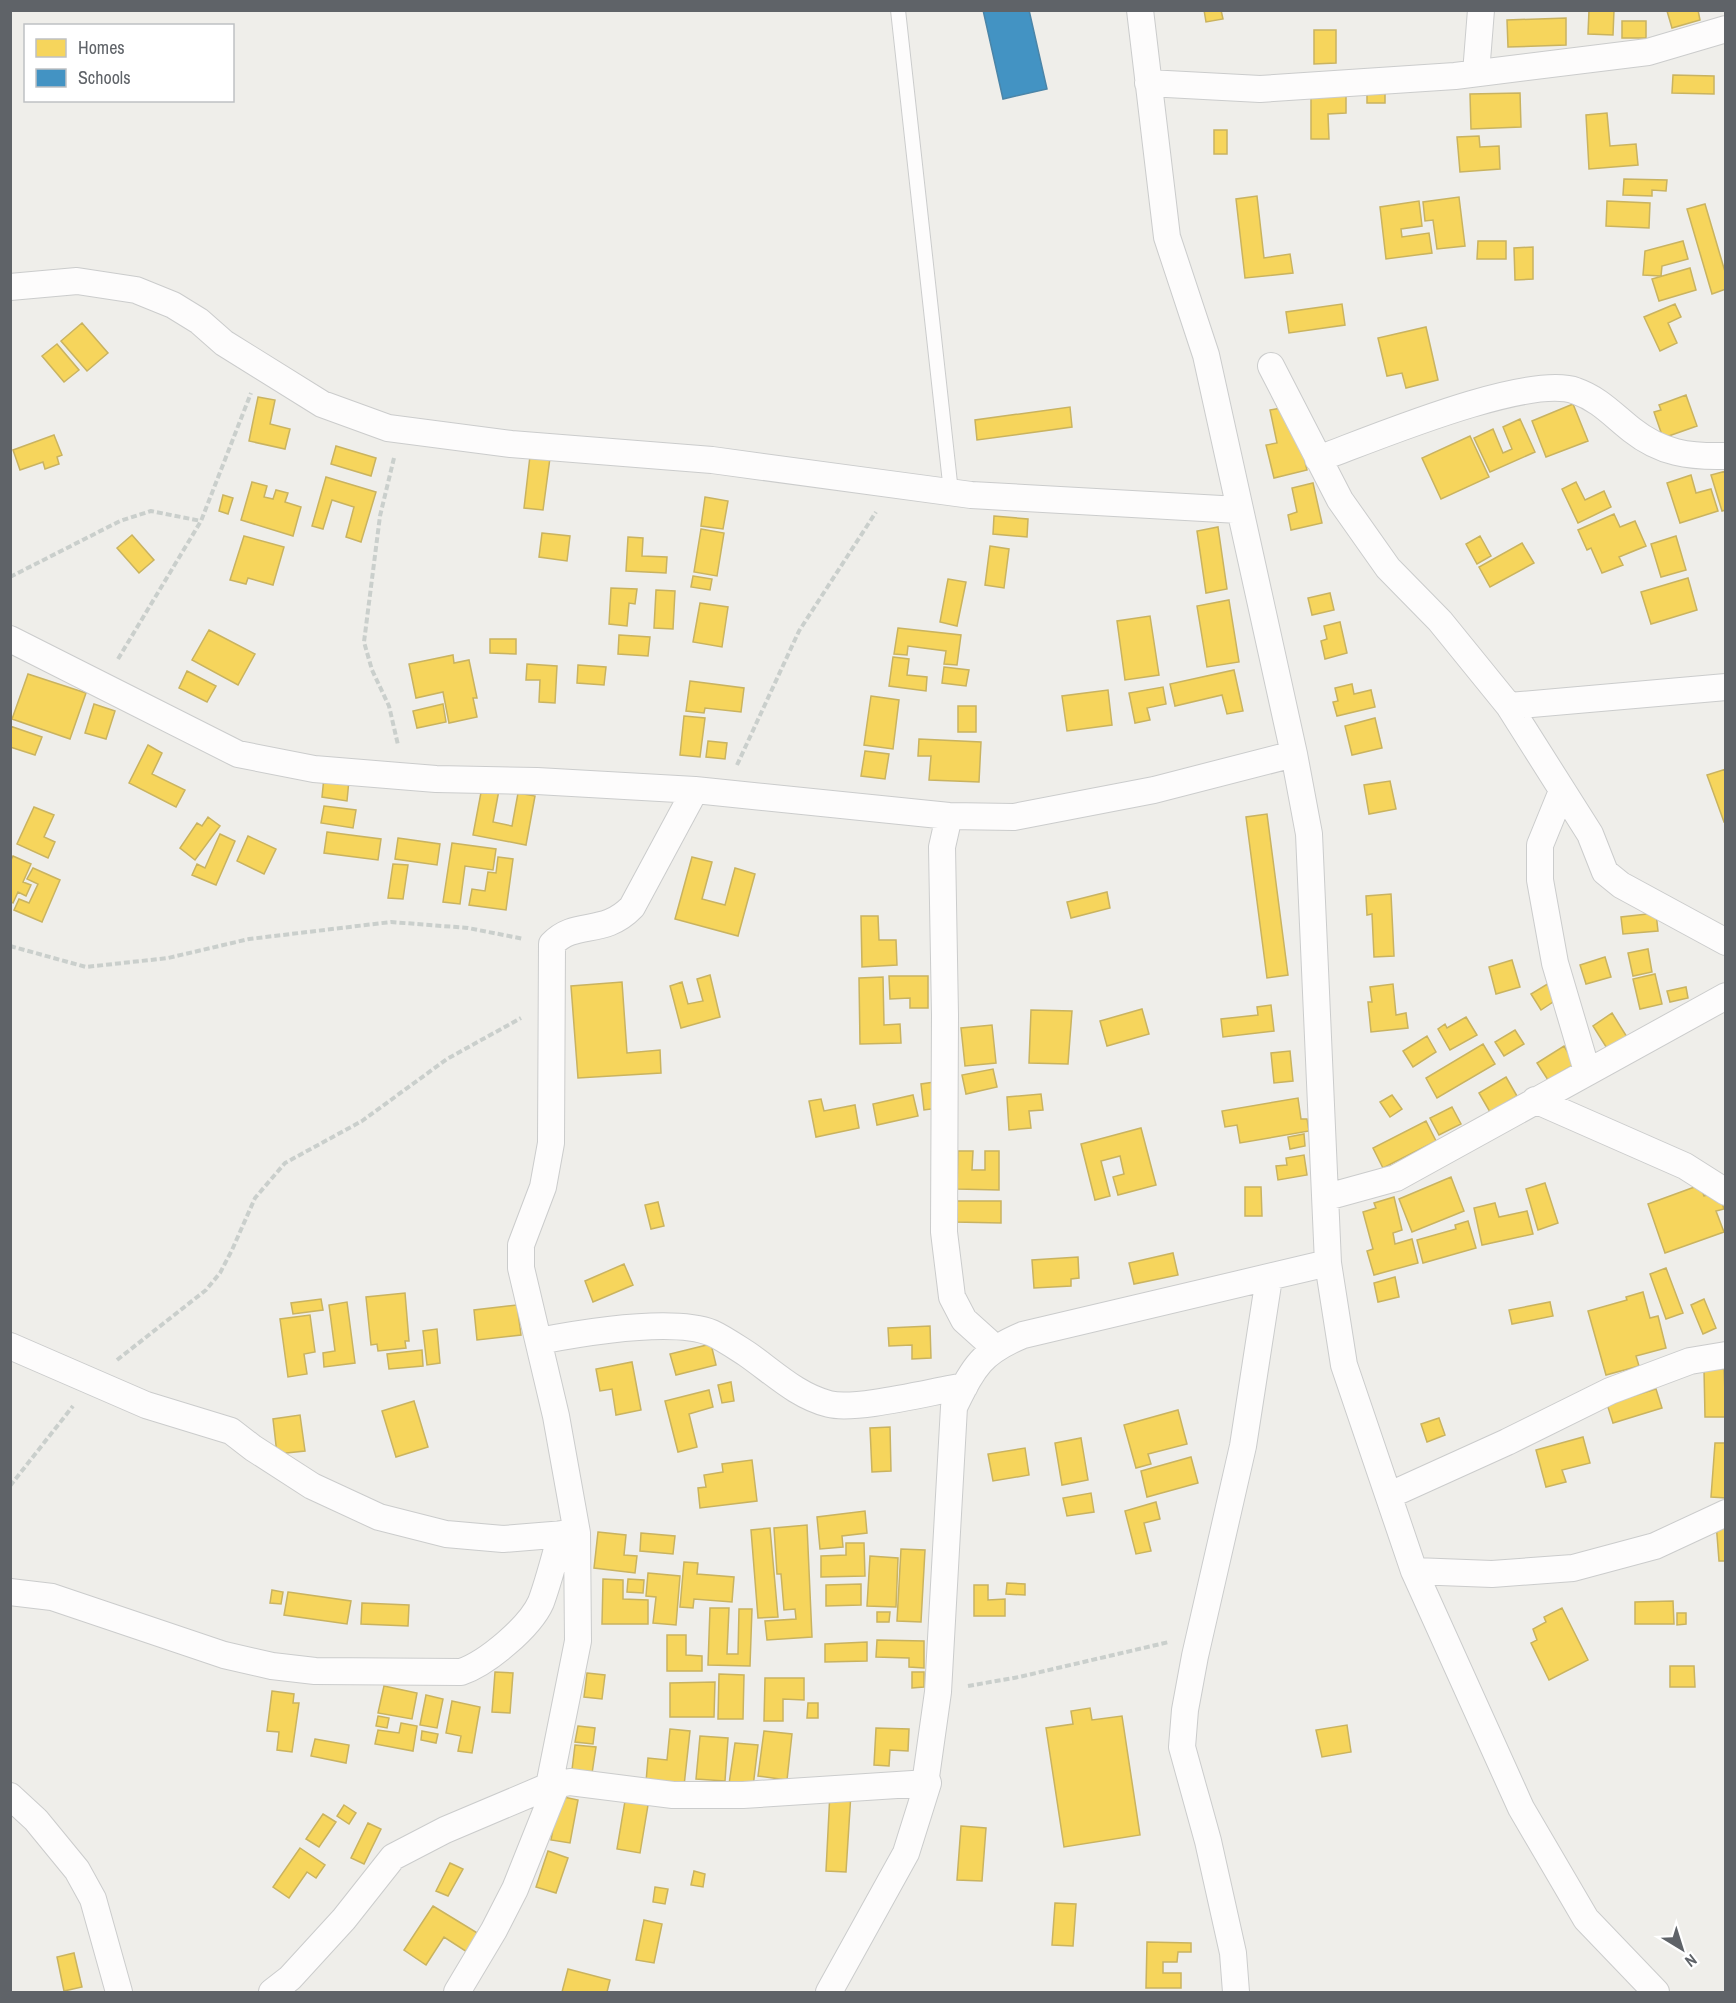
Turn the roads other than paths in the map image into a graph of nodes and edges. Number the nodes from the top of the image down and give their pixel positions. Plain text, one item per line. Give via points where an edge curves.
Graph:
1 (898, 10) edge
2 (1140, 10) edge
3 (1481, 10) edge
4 (1725, 29) edge
5 (1476, 74) junction
6 (1148, 83) junction
7 (10, 287) edge
8 (1271, 366) dead end
9 (1725, 456) edge
10 (1318, 459) junction
11 (951, 492) junction
12 (1239, 510) junction
13 (10, 639) edge
14 (1725, 687) edge
15 (1509, 706) junction
16 (1294, 754) junction
17 (694, 790) junction
18 (1562, 791) junction
19 (949, 816) junction
20 (1725, 942) edge
21 (1725, 996) edge
22 (1587, 1071) junction
23 (1535, 1100) junction
24 (1725, 1192) edge
25 (1327, 1197) junction
26 (1328, 1263) junction
27 (1269, 1278) junction
28 (539, 1341) junction
29 (10, 1346) edge
30 (994, 1347) junction
31 (1725, 1355) edge
32 (965, 1386) junction
33 (1390, 1495) junction
34 (1725, 1513) edge
35 (569, 1534) junction
36 (1414, 1571) junction
37 (10, 1592) edge
38 (928, 1783) junction
39 (553, 1785) junction
40 (10, 1796) edge
41 (462, 1991) edge
42 (119, 1992) edge
43 (272, 1992) edge
44 (829, 1992) edge
45 (1236, 1992) edge
46 (1656, 1992) edge

1 - 11 lane
2 - 6 street
3 - 5 street
4 - 5 street via 1648,52
5 - 6 street via 1260,89
6 - 12 street via 1167,237 1206,355
7 - 11 street via 77,281 136,290 173,305 224,343 322,404 388,428 511,444 712,460
8 - 10 street
9 - 10 street via 1692,457 1669,452 1652,445 1596,399 1573,389 1531,388 1457,408
10 - 15 street via 1340,500 1388,568 1440,621
11 - 12 street
12 - 16 street
13 - 17 street via 238,754 314,769 400,776
14 - 15 street
15 - 18 street
16 - 19 street via 1154,790 1014,817
16 - 25 street via 1309,834
17 - 19 street
17 - 28 street via 632,908 608,925 570,931 552,944 551,1143 543,1187 521,1245 521,1268
18 - 20 street via 1613,880
18 - 22 street via 1540,845 1540,880 1555,963
19 - 30 street via 942,847 944,1232 952,1297 964,1320
21 - 22 street
22 - 23 street
23 - 24 street via 1685,1166
23 - 25 street via 1395,1178
25 - 26 street
26 - 27 street
26 - 33 street via 1344,1365
27 - 30 street via 1023,1335
27 - 45 street via 1243,1446 1199,1633 1182,1747 1233,1953
28 - 32 street via 631,1328 711,1332 799,1392 830,1404 855,1405
28 - 35 street via 556,1416
29 - 35 street via 146,1405 231,1431 312,1486 379,1517 446,1534 503,1539
30 - 32 street via 972,1370
31 - 33 street via 1690,1361 1610,1391
32 - 38 street via 954,1407 938,1692
33 - 36 street
34 - 36 street via 1655,1546 1573,1568 1492,1574
35 - 37 street via 540,1604 512,1639 478,1666 461,1672 315,1671 272,1666 224,1655 52,1597
35 - 39 street via 578,1641
36 - 46 street via 1521,1808 1586,1919
38 - 39 street via 743,1795 684,1795 570,1782
38 - 44 street via 906,1853
39 - 41 street via 515,1889
39 - 43 street via 445,1830 393,1857 344,1919
40 - 42 street via 36,1820 77,1870 93,1899

